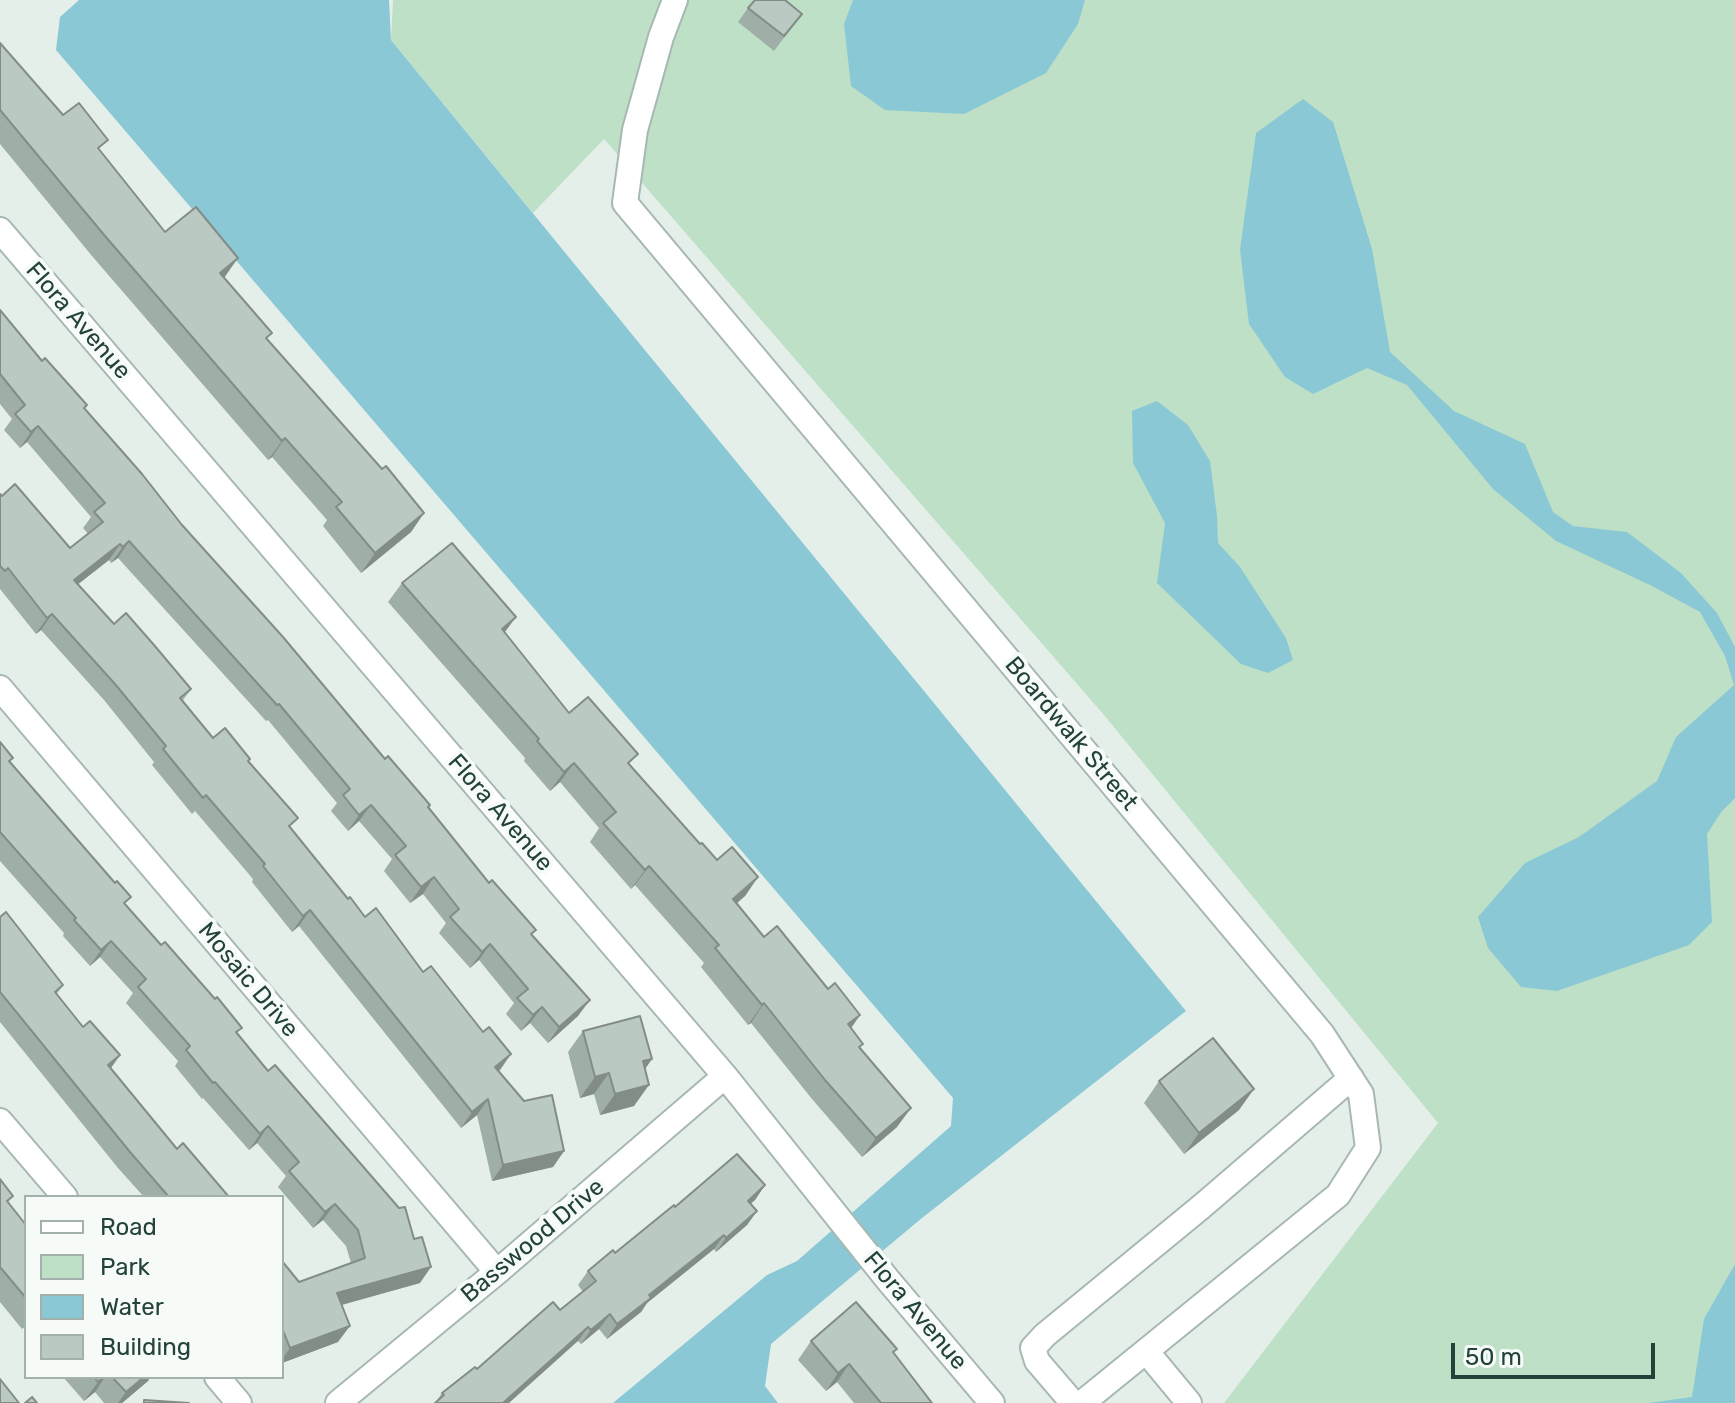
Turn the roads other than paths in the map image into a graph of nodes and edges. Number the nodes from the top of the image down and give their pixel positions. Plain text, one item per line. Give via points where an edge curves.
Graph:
1 (675, 0) edge
2 (0, 230) edge
3 (0, 688) edge
4 (725, 1076) junction
5 (1351, 1078) junction
6 (0, 1121) edge
7 (63, 1195) edge
8 (497, 1272) junction
9 (1146, 1351) junction
10 (219, 1379) edge
11 (239, 1403) edge
12 (338, 1403) edge
13 (992, 1403) edge
14 (1073, 1403) edge
15 (1082, 1403) edge
16 (1189, 1403) edge

1 - 5 street, Boardwalk Street via 635,130 625,203 1312,1022
2 - 4 street, Flora Avenue
3 - 8 street, Mosaic Drive
4 - 8 street, Basswood Drive
4 - 13 street, Flora Avenue
5 - 9 street, Boardwalk Street via 1361,1094 1368,1148 1338,1195
5 - 14 street via 1033,1348 1037,1361
6 - 7 street
8 - 12 street, Basswood Drive
9 - 15 street, Boardwalk Street
9 - 16 street
10 - 11 street

